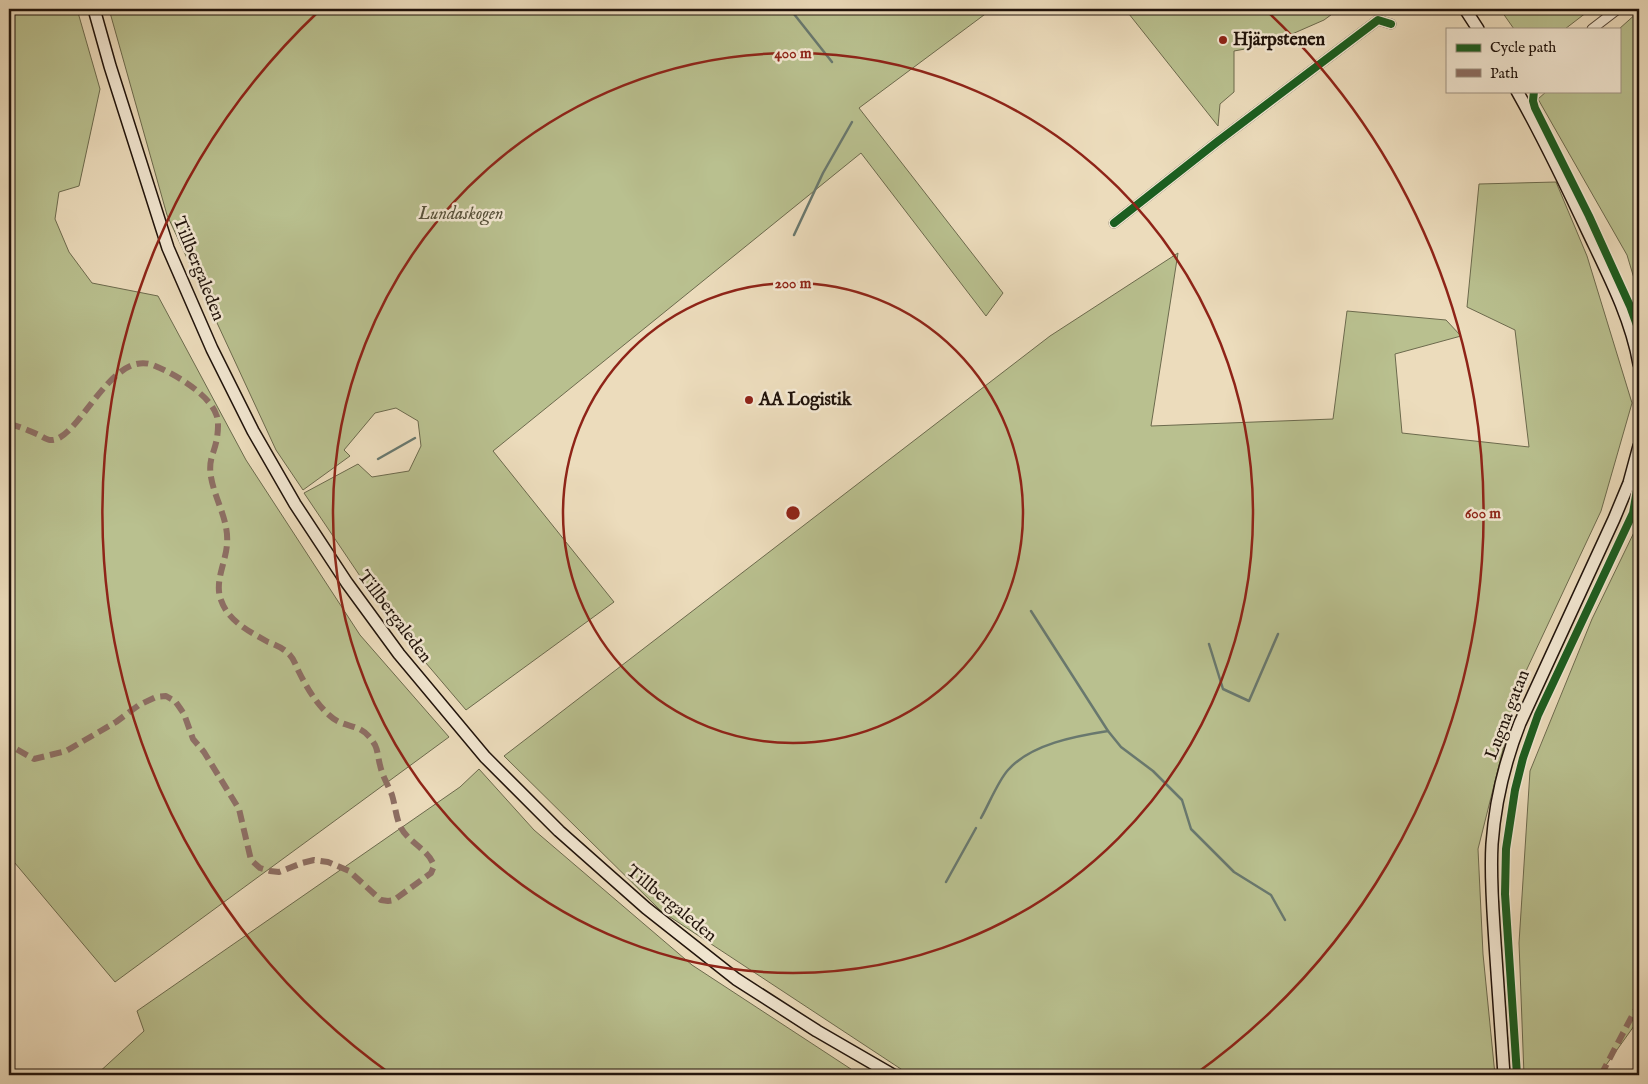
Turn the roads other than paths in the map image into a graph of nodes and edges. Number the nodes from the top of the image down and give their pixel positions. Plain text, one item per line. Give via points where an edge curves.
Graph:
1 (94, 9) edge
2 (1465, 9) edge
3 (1618, 9) edge
4 (1390, 24) dead end
5 (1477, 28) edge
6 (1593, 28) edge
7 (1519, 92) edge
8 (1114, 223) dead end
9 (1639, 364) edge
10 (1639, 446) edge
11 (892, 1075) edge
12 (1504, 1075) edge

1 - 11 main road, Tillbergaleden via 168,248 212,349 253,431 295,504 399,654 485,758 632,897 736,979
2 - 5 main road
3 - 6 street
4 - 8 street via 1378,20
7 - 9 main road via 1598,252 1635,340
10 - 12 main road, Lugna gatan via 1614,519 1520,723 1500,788 1491,865

